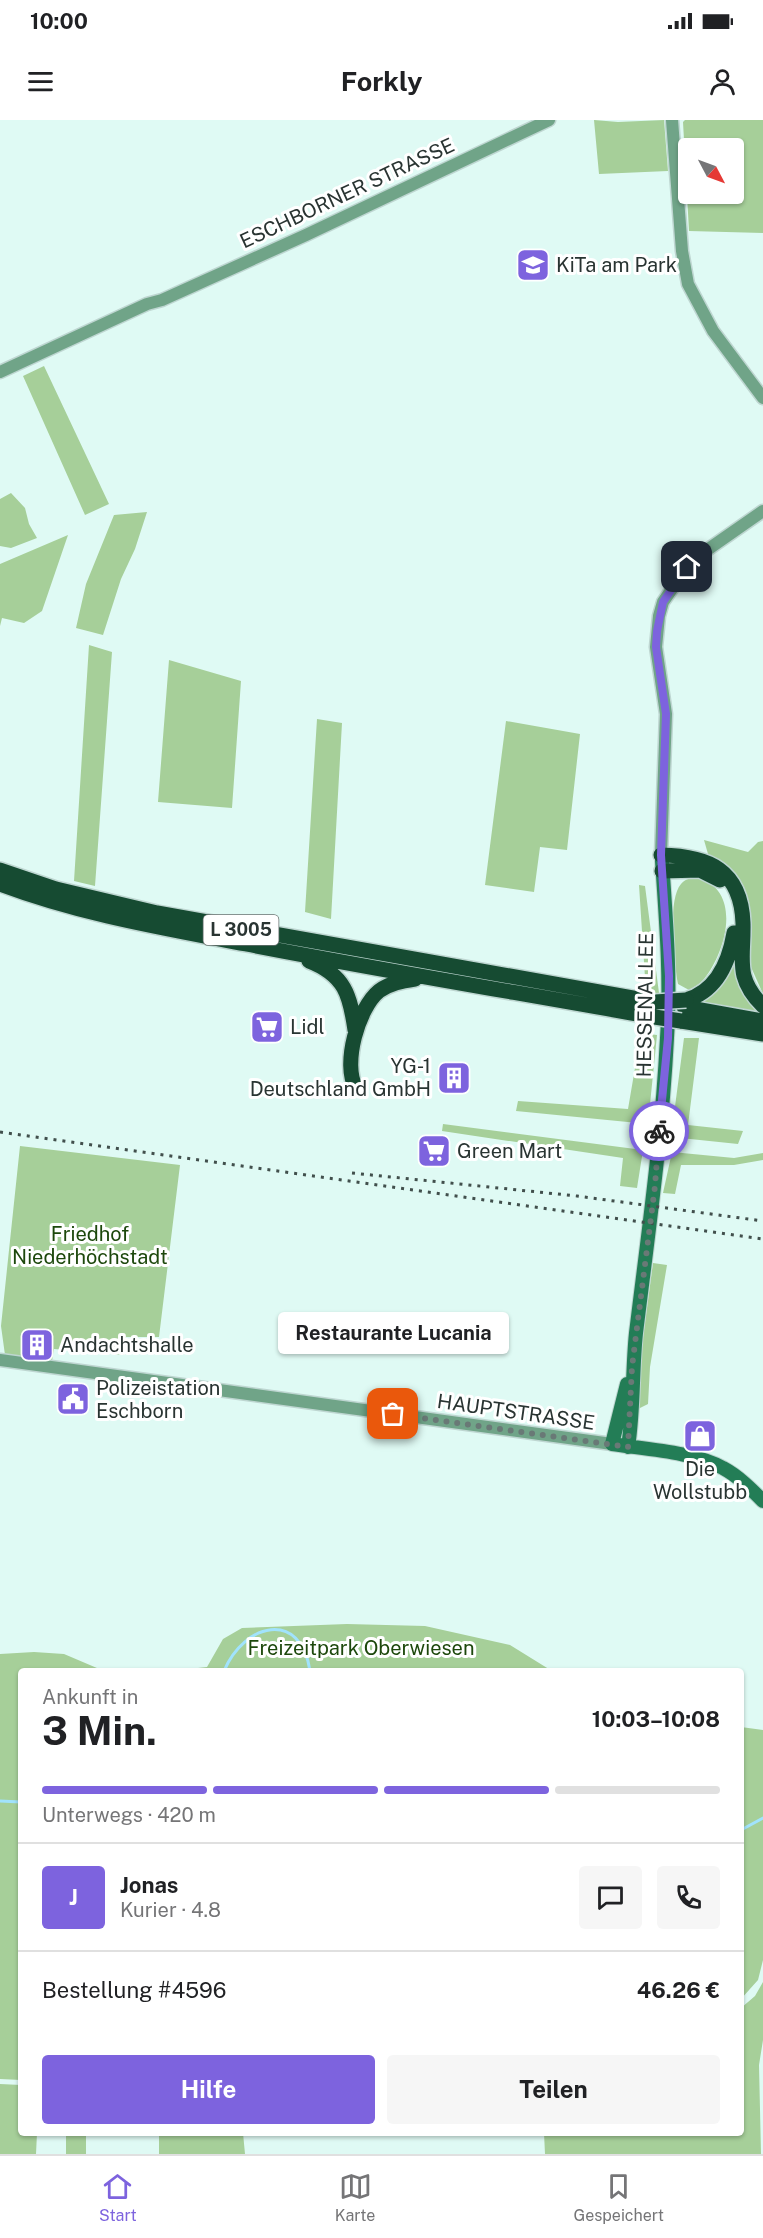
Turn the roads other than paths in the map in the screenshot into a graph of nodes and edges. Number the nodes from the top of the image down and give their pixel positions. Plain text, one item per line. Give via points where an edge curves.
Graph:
1 (549, 120) edge
2 (672, 120) edge
3 (0, 372) edge
4 (763, 398) edge
5 (763, 511) edge
6 (661, 855) junction
7 (0, 870) edge
8 (662, 871) junction
9 (0, 884) edge
10 (286, 952) junction
11 (430, 978) junction
12 (650, 1006) junction
13 (763, 1006) edge
14 (684, 1009) junction
15 (763, 1021) edge
16 (356, 1032) junction
17 (763, 1034) edge
18 (356, 1088) dead end
19 (0, 1360) edge
20 (632, 1367) junction
21 (612, 1444) junction
22 (628, 1447) junction
23 (763, 1501) edge

1 - 3 street, ESCHBORNER STRASSE via 296,240
2 - 4 street via 681,251 688,284 713,331
5 - 6 street, HESSENALLEE via 687,567 663,602 656,647 666,714
6 - 8 main road, HESSENALLEE
6 - 13 highway via 704,860 723,873 734,887 742,910 744,975
7 - 12 highway, L 3005 via 56,889 157,914
8 - 14 highway via 690,869 708,873 723,883 734,911 731,950 723,969 708,989
8 - 20 main road, HESSENALLEE via 669,976 668,1038 655,1186
9 - 10 highway, L 3005 via 128,921
10 - 11 highway, L 3005
10 - 16 highway via 328,970 345,987
11 - 12 highway, L 3005
11 - 16 highway via 396,982 379,991 366,1007
12 - 14 highway, L 3005, bridge
14 - 15 highway, L 3005
14 - 17 highway, L 3005
16 - 18 highway via 350,1075
19 - 21 street, HAUPTSTRASSE
20 - 21 main road, HESSENALLEE
20 - 22 main road, HESSENALLEE
21 - 22 main road, HAUPTSTRASSE
22 - 23 main road, HAUPTSTRASSE via 723,1467

